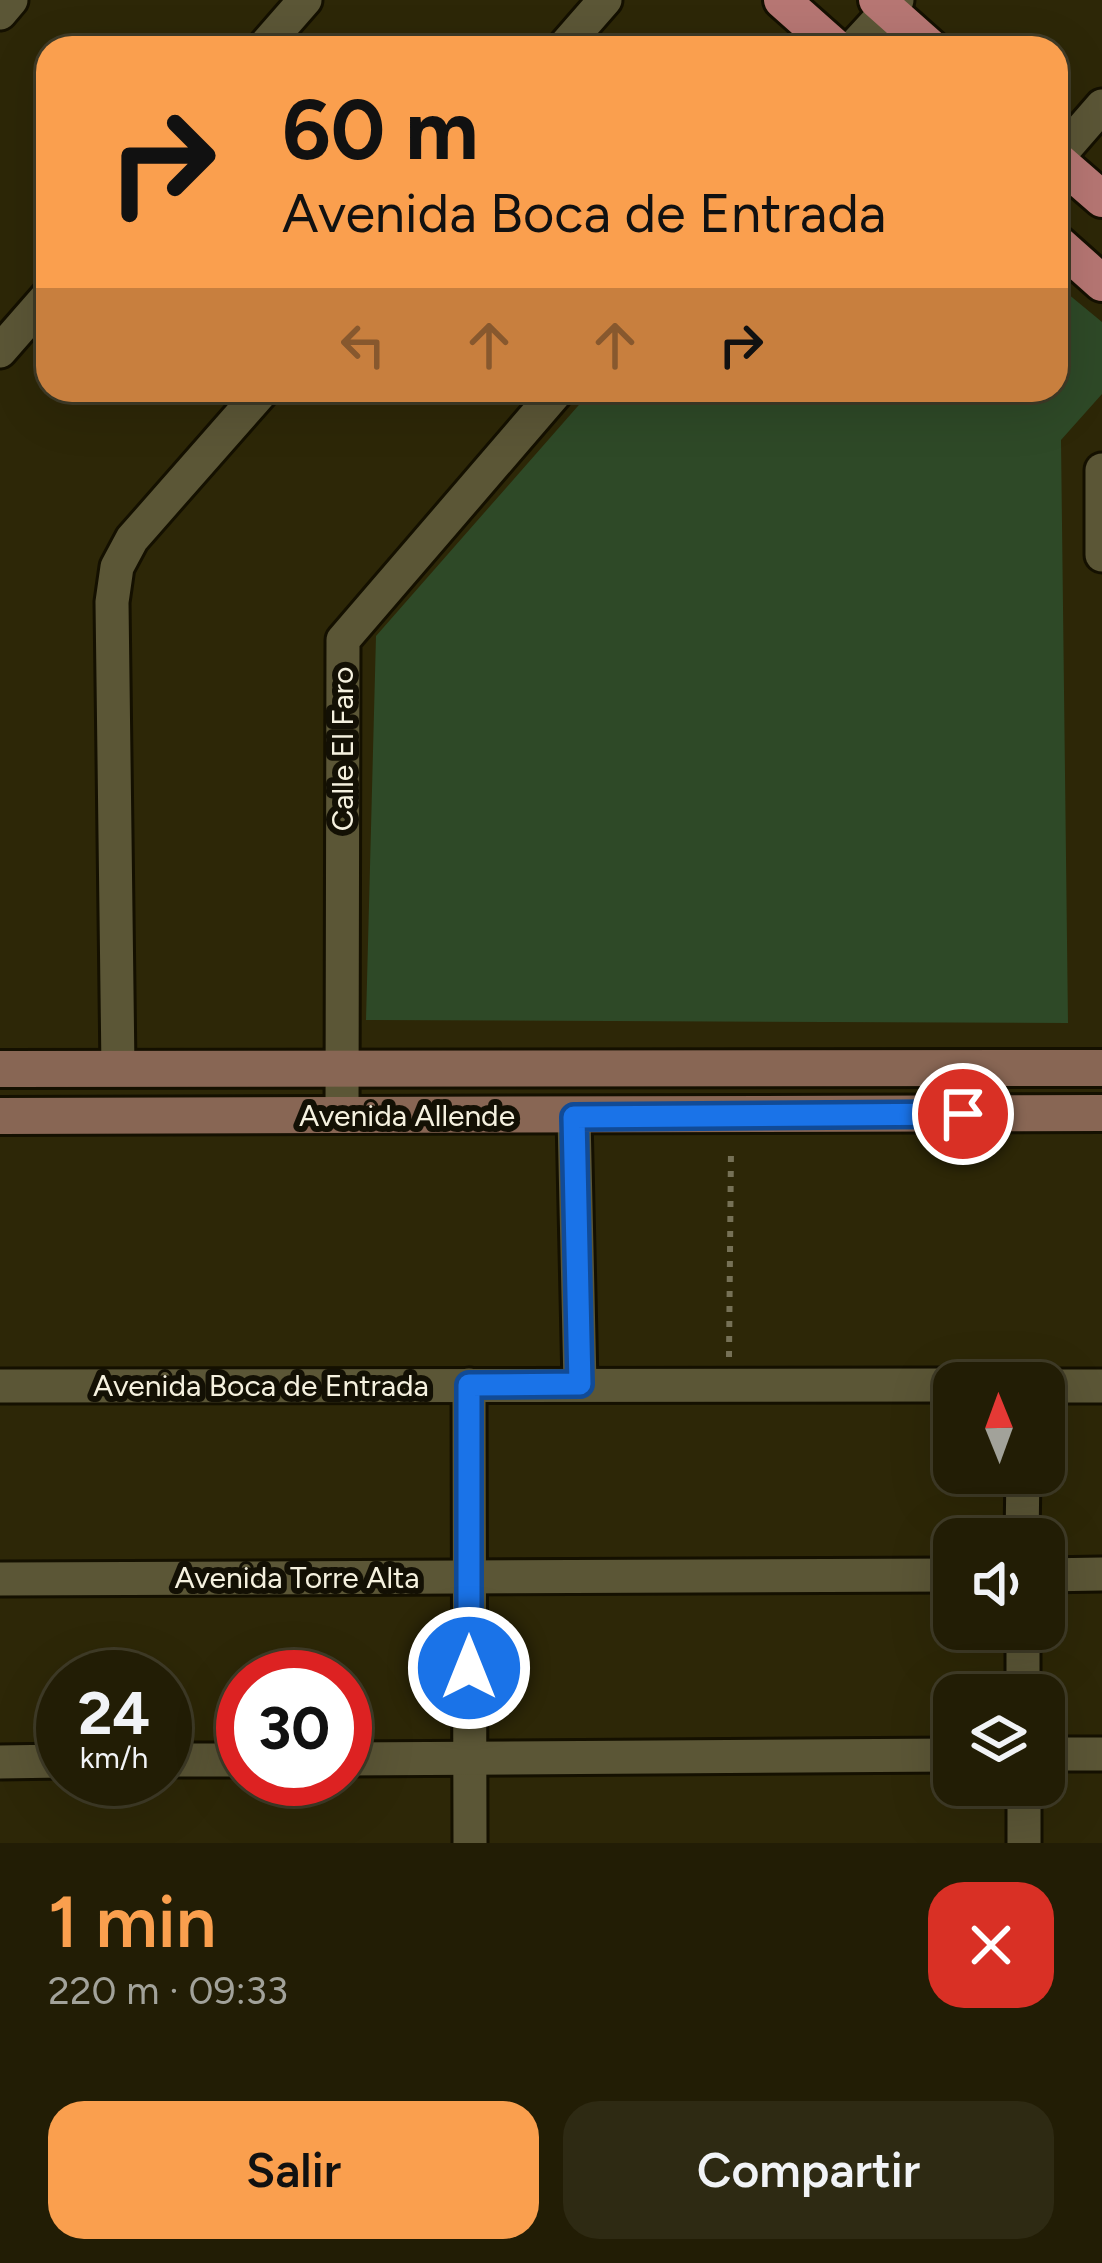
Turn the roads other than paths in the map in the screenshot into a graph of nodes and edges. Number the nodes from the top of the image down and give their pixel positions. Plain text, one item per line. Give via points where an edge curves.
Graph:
1 (11, 0) edge
2 (305, 0) edge
3 (605, 0) edge
4 (782, 0) edge
5 (887, 3) edge
6 (0, 13) edge
7 (274, 36) edge
8 (574, 36) edge
9 (822, 36) edge
10 (862, 36) edge
11 (920, 36) edge
12 (1102, 106) edge
13 (1068, 145) edge
14 (1068, 170) edge
15 (1102, 200) edge
16 (1068, 253) edge
17 (1102, 283) edge
18 (36, 310) edge
19 (0, 351) edge
20 (251, 402) edge
21 (548, 402) edge
22 (1102, 470) edge
23 (1102, 555) edge
24 (1102, 1067) edge
25 (0, 1069) edge
26 (118, 1069) junction
27 (343, 1069) junction
28 (1102, 1113) edge
29 (342, 1115) junction
30 (0, 1116) edge
31 (574, 1117) junction
32 (580, 1384) junction
33 (469, 1385) junction
34 (933, 1385) edge
35 (0, 1386) edge
36 (1065, 1386) edge
37 (1102, 1386) edge
38 (1102, 1574) edge
39 (1065, 1575) edge
40 (933, 1576) edge
41 (469, 1577) junction
42 (0, 1580) edge
43 (1065, 1754) edge
44 (1102, 1754) edge
45 (933, 1755) edge
46 (469, 1758) junction
47 (372, 1759) edge
48 (36, 1761) edge
49 (0, 1762) edge
50 (1024, 1806) edge
51 (470, 1843) edge
52 (1024, 1843) edge

1 - 6 street
2 - 7 street
3 - 8 street
4 - 9 main road
5 - 10 street
5 - 11 main road
12 - 13 street
14 - 15 main road
16 - 17 main road
18 - 19 street
20 - 26 street via 131,539 117,567
21 - 27 street, Calle El Faro via 343,640
22 - 23 street
24 - 27 street, Avenida Allende
25 - 26 street, Avenida Allende
26 - 27 street, Avenida Allende
27 - 29 street, Calle El Faro
28 - 31 street, Avenida Allende
29 - 30 street, Avenida Allende
29 - 31 street, Avenida Allende
31 - 32 street
32 - 33 street, Avenida Boca de Entrada
32 - 34 street, Avenida Boca de Entrada
33 - 35 street, Avenida Boca de Entrada
33 - 41 street
36 - 37 street
38 - 39 street
40 - 41 street, Avenida Torre Alta
41 - 42 street, Avenida Torre Alta
41 - 46 street
43 - 44 street
45 - 46 street
46 - 47 street
46 - 51 street
48 - 49 street
50 - 52 street

